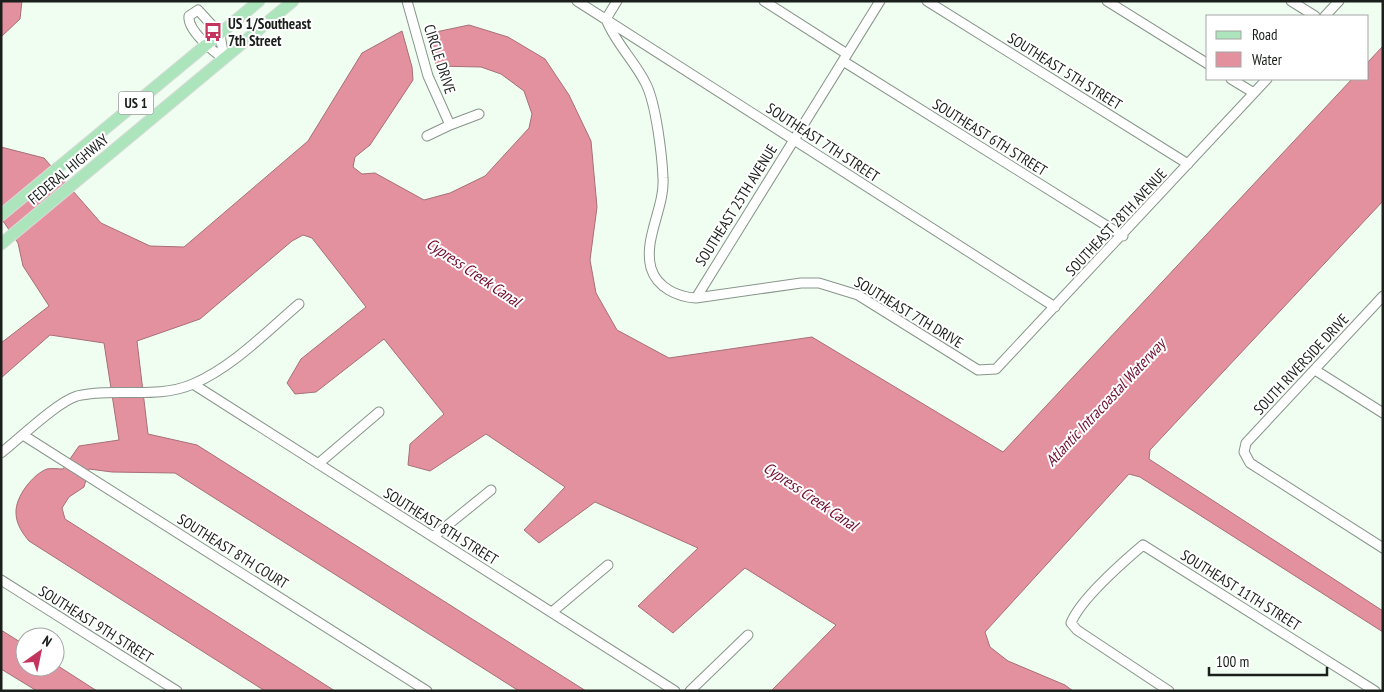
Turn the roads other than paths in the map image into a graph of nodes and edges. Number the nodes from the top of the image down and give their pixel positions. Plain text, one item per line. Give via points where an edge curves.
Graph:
1 (259, 1) edge
2 (293, 1) edge
3 (407, 1) edge
4 (577, 1) edge
5 (617, 1) edge
6 (764, 1) edge
7 (880, 1) edge
8 (927, 1) edge
9 (1107, 1) edge
10 (1291, 1) edge
11 (1339, 1) edge
12 (1313, 15) edge
13 (1326, 15) edge
14 (606, 19) junction
15 (220, 34) junction
16 (206, 45) junction
17 (845, 57) junction
18 (224, 59) junction
19 (1206, 63) edge
20 (1233, 80) edge
21 (1266, 80) edge
22 (1254, 93) junction
23 (479, 114) dead end
24 (450, 125) junction
25 (426, 136) dead end
26 (793, 140) junction
27 (1188, 164) junction
28 (1, 215) edge
29 (1123, 236) junction
30 (4, 241) edge
31 (1383, 296) edge
32 (696, 298) junction
33 (299, 304) dead end
34 (1055, 307) junction
35 (978, 370) joint
36 (1315, 370) junction
37 (193, 384) junction
38 (379, 412) dead end
39 (1383, 413) edge
40 (24, 435) junction
41 (1, 453) edge
42 (318, 464) junction
43 (491, 490) dead end
44 (433, 537) junction
45 (1383, 548) edge
46 (608, 565) dead end
47 (1, 580) edge
48 (552, 612) junction
49 (748, 635) dead end
50 (177, 691) edge
51 (427, 691) edge
52 (675, 691) edge
53 (690, 691) edge
54 (1170, 691) edge
55 (1375, 691) edge

1 - 15 main road, FEDERAL HIGHWAY / US 1
2 - 18 main road, FEDERAL HIGHWAY / US 1
3 - 24 street, CIRCLE DRIVE via 428,76
4 - 14 street, SOUTHEAST 7TH STREET
5 - 14 street
6 - 17 street, SOUTHEAST 6TH STREET
7 - 17 street, SOUTHEAST 25TH AVENUE
8 - 27 street, SOUTHEAST 5TH STREET
9 - 19 street
10 - 12 street
11 - 13 street
14 - 26 street, SOUTHEAST 7TH STREET
14 - 32 street, SOUTHEAST 7TH DRIVE via 611,32 647,84 659,138 664,180 650,250 651,268 665,288
15 - 16 main road, FEDERAL HIGHWAY / US 1
15 - 16 street via 198,10 191,13 189,24
15 - 18 street
16 - 18 street
16 - 28 main road, FEDERAL HIGHWAY / US 1
17 - 26 street, SOUTHEAST 25TH AVENUE
17 - 29 street, SOUTHEAST 6TH STREET
18 - 30 main road, FEDERAL HIGHWAY / US 1
20 - 22 street
21 - 22 street, SOUTHEAST 28TH AVENUE
22 - 27 street, SOUTHEAST 28TH AVENUE
23 - 24 street
24 - 25 street
26 - 32 street, SOUTHEAST 25TH AVENUE
26 - 34 street, SOUTHEAST 7TH STREET
27 - 29 street, SOUTHEAST 28TH AVENUE
29 - 34 street, SOUTHEAST 28TH AVENUE
31 - 36 street, SOUTH RIVERSIDE DRIVE
32 - 35 street, SOUTHEAST 7TH DRIVE via 802,283 842,288
33 - 37 street via 229,363
34 - 35 street, SOUTHEAST 28TH AVENUE via 996,369
36 - 39 street
36 - 45 street, SOUTH RIVERSIDE DRIVE via 1246,443 1244,452 1250,463
37 - 40 street via 152,393 105,392 75,397
37 - 42 street, SOUTHEAST 8TH STREET
38 - 42 street
40 - 41 street
40 - 51 street, SOUTHEAST 8TH COURT
42 - 44 street, SOUTHEAST 8TH STREET
43 - 44 street
44 - 48 street, SOUTHEAST 8TH STREET
46 - 48 street
47 - 50 street, SOUTHEAST 9TH STREET
48 - 52 street, SOUTHEAST 8TH STREET
49 - 53 street
54 - 55 street, SOUTHEAST 11TH STREET via 1071,623 1078,609 1143,545

